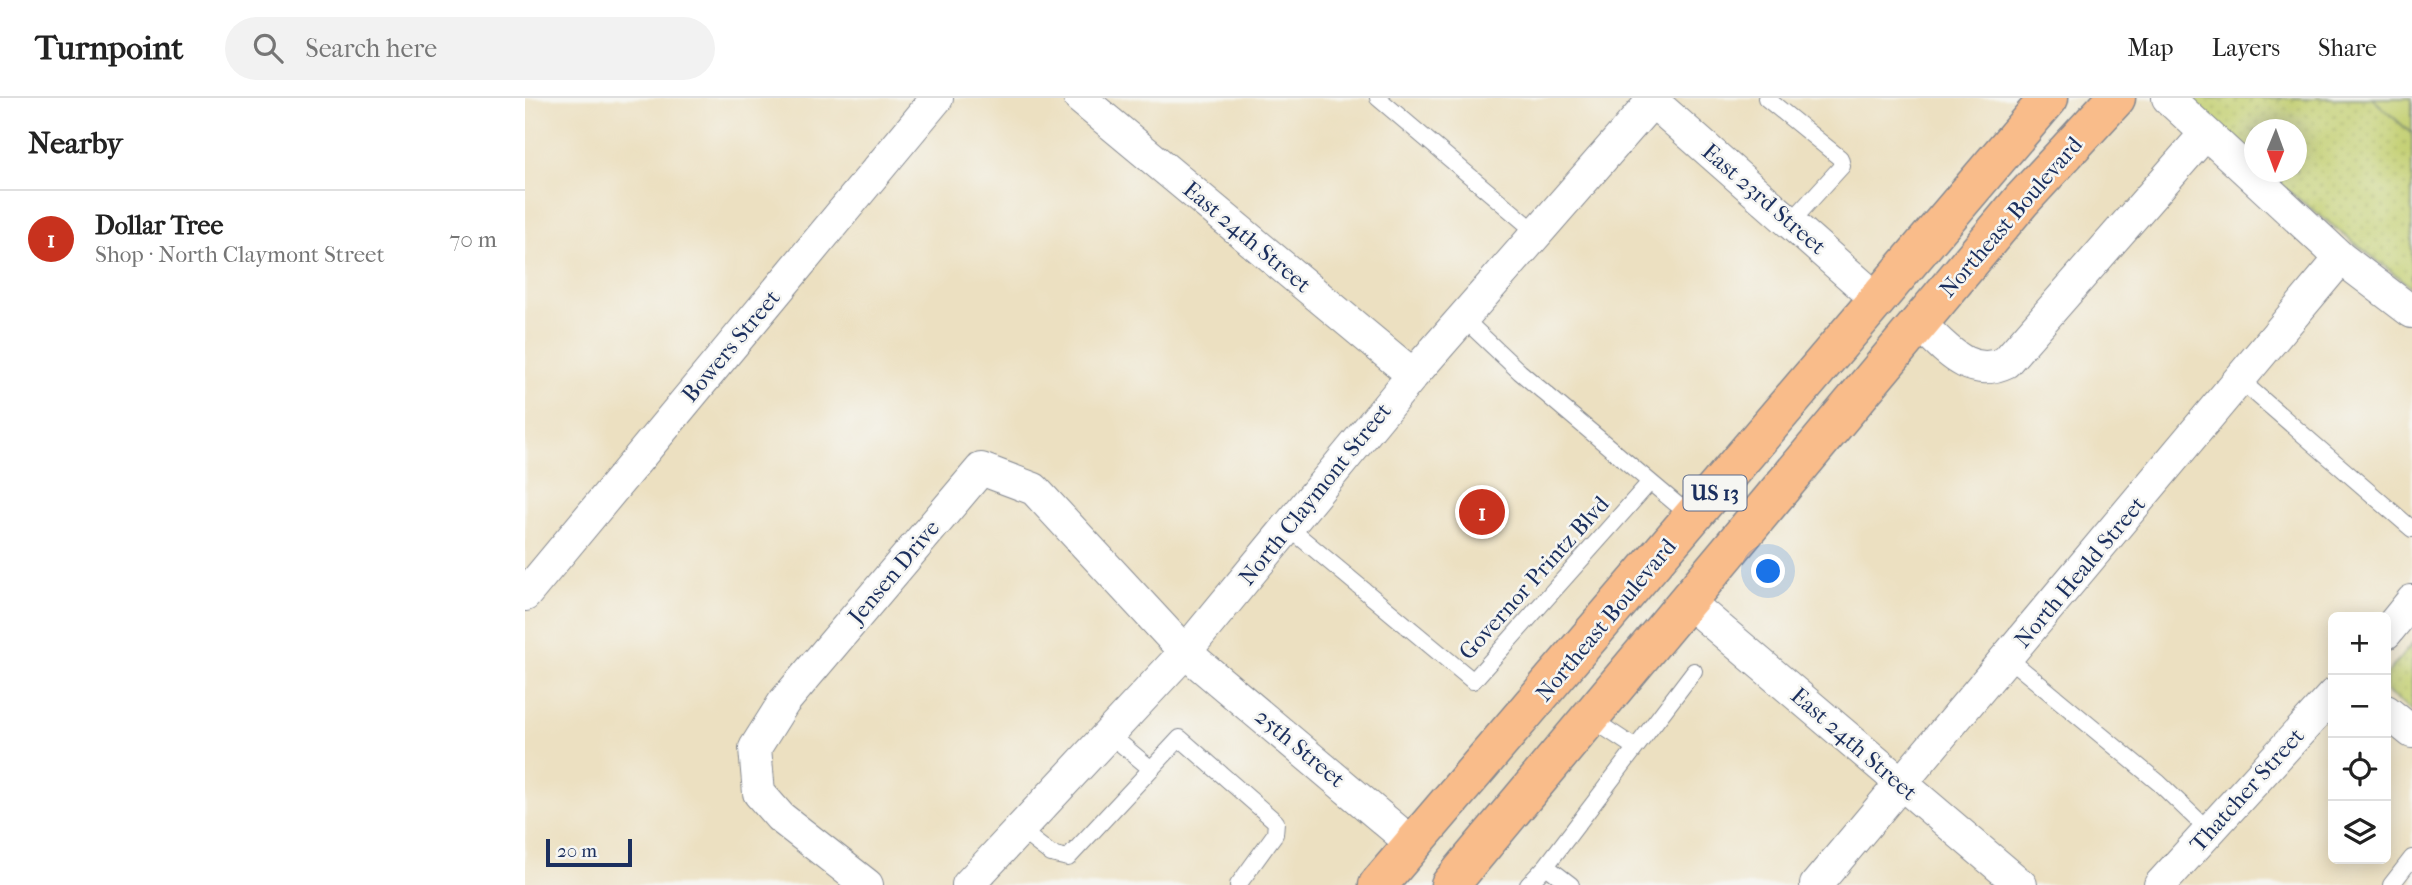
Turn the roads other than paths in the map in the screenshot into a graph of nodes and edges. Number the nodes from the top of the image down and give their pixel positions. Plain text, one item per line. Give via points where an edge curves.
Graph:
1 (937, 98) edge
2 (1080, 98) edge
3 (1378, 98) edge
4 (1766, 98) edge
5 (2049, 98) edge
6 (2116, 98) edge
7 (2168, 98) edge
8 (1652, 99) edge
9 (2206, 133) junction
10 (1790, 223) junction
11 (1537, 233) junction
12 (2341, 258) junction
13 (1878, 300) junction
14 (2412, 313) edge
15 (1463, 318) junction
16 (1920, 324) junction
17 (1413, 375) junction
18 (2240, 380) junction
19 (1650, 482) junction
20 (1693, 518) junction
21 (1288, 527) junction
22 (2412, 529) edge
23 (1731, 551) junction
24 (525, 595) edge
25 (2412, 601) edge
26 (1688, 603) junction
27 (2391, 627) edge
28 (1185, 652) junction
29 (2008, 658) junction
30 (1694, 671) dead end
31 (2328, 700) edge
32 (2391, 714) edge
33 (1590, 718) junction
34 (2412, 732) edge
35 (1109, 734) junction
36 (1634, 747) junction
37 (1150, 768) junction
38 (1902, 786) junction
39 (1020, 830) junction
40 (2209, 831) junction
41 (1414, 845) junction
42 (2412, 858) edge
43 (1546, 866) junction
44 (867, 885) edge
45 (968, 885) edge
46 (1238, 885) edge
47 (1378, 885) edge
48 (1451, 885) edge
49 (1528, 885) edge
50 (1571, 885) edge
51 (1816, 885) edge
52 (2021, 885) edge
53 (2160, 885) edge
54 (2391, 885) edge

1 - 24 street, Bowers Street
2 - 17 street, East 24th Street
3 - 11 lane
4 - 10 lane via 1840,158 1842,166
5 - 13 main road, Northeast Boulevard / US 13
6 - 16 main road, Northeast Boulevard / US 13 via 2021,201
7 - 9 street
8 - 10 street, East 23rd Street
8 - 11 street, North Claymont Street
9 - 12 street
9 - 16 street via 2006,362 1994,368 1962,362
10 - 13 street, East 23rd Street
11 - 15 street, North Claymont Street
12 - 14 street
12 - 18 street, North Heald Street
13 - 20 main road, Northeast Boulevard / US 13
13 - 23 main road via 1884,331 1877,347 1769,476
15 - 17 street, North Claymont Street
15 - 19 lane
16 - 23 main road, Northeast Boulevard / US 13
17 - 21 street, North Claymont Street
18 - 22 lane
18 - 29 street, North Heald Street
19 - 20 lane
19 - 21 lane, Governor Printz Blvd via 1473,681
20 - 41 main road, Northeast Boulevard / US 13
21 - 28 street, North Claymont Street
23 - 26 main road, Northeast Boulevard / US 13
25 - 27 street
26 - 33 main road, Northeast Boulevard / US 13
26 - 38 street, East 24th Street
28 - 35 street, North Claymont Street
28 - 41 street, 25th Street
28 - 44 street, Jensen Drive via 1034,489 981,469 784,702 755,748 759,793 780,817
29 - 38 street, North Heald Street
29 - 40 lane via 2159,783
30 - 36 lane
31 - 40 street, Thatcher Street
32 - 34 street
33 - 36 lane
33 - 48 main road, Northeast Boulevard / US 13
35 - 37 lane
35 - 39 street, North Claymont Street
36 - 43 lane
37 - 39 lane via 1068,858 1051,854
37 - 46 lane via 1180,738 1276,822 1275,834
38 - 51 street, North Heald Street
38 - 52 street, East 24th Street
39 - 45 street, North Claymont Street
40 - 53 street, Thatcher Street
41 - 47 main road, Northeast Boulevard / US 13
42 - 54 lane
43 - 49 lane
43 - 50 lane

